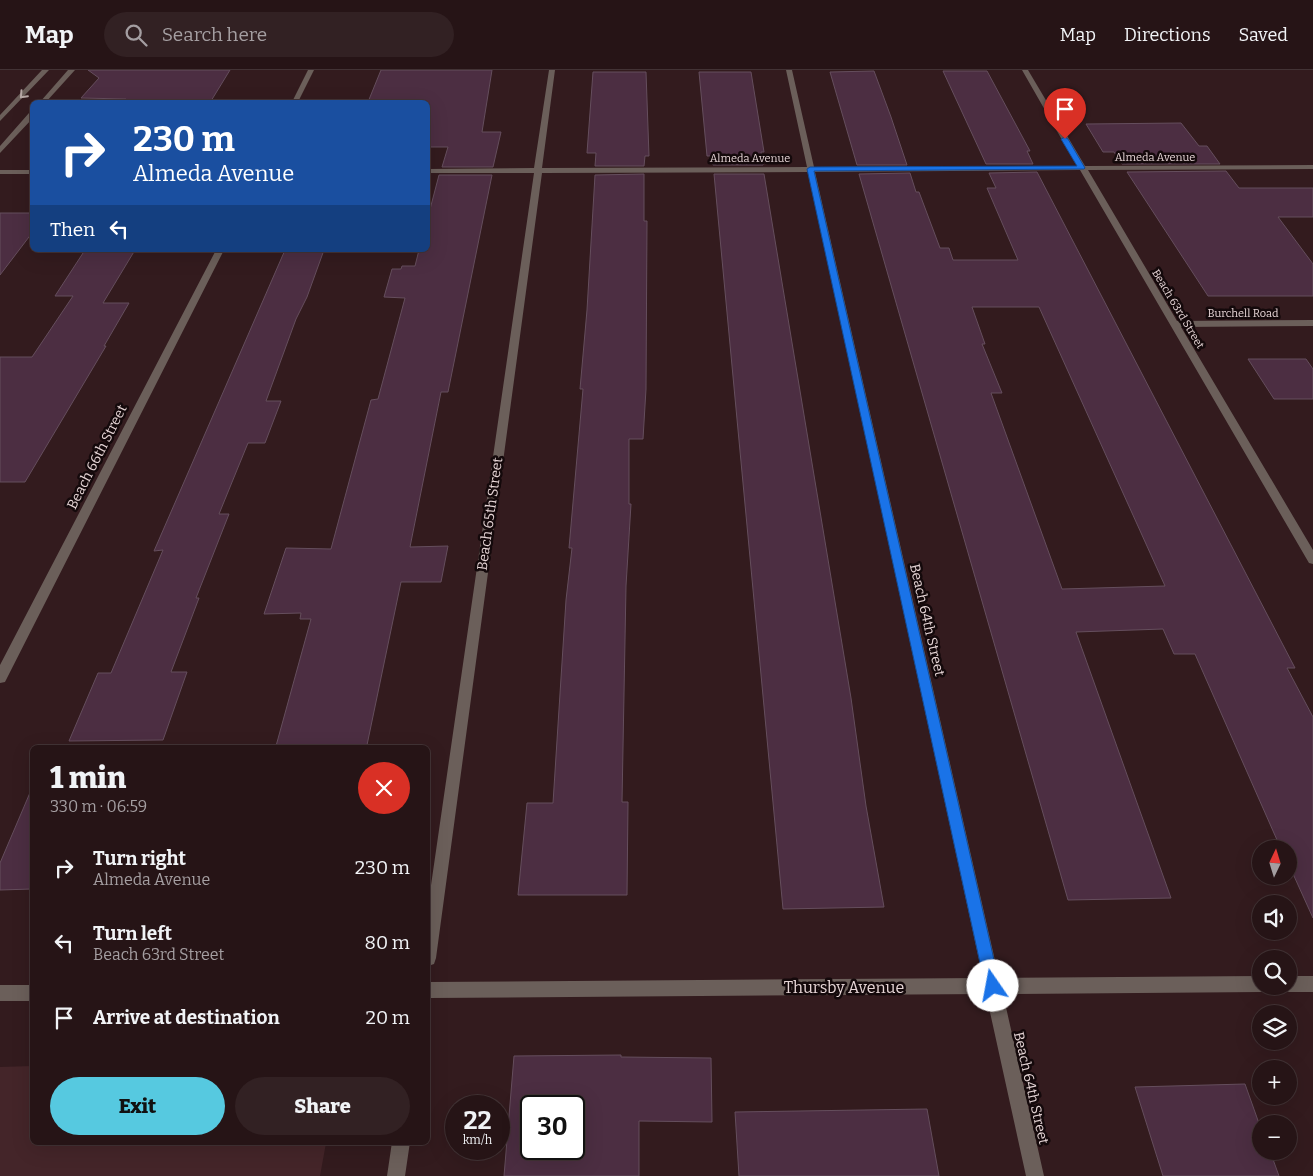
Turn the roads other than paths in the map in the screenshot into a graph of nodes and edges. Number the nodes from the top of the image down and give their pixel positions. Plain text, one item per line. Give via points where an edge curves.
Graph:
1 (46, 70) edge
2 (72, 70) edge
3 (311, 70) edge
4 (552, 70) edge
5 (788, 70) edge
6 (1025, 70) edge
7 (45, 100) edge
8 (296, 100) edge
9 (30, 116) edge
10 (0, 119) edge
11 (0, 151) edge
12 (1313, 167) edge
13 (1082, 168) junction
14 (810, 169) junction
15 (430, 170) edge
16 (539, 170) junction
17 (0, 172) edge
18 (30, 172) edge
19 (219, 252) edge
20 (1174, 324) junction
21 (1313, 324) edge
22 (1313, 560) edge
23 (0, 678) edge
24 (430, 944) edge
25 (1252, 984) edge
26 (1297, 984) edge
27 (1313, 984) edge
28 (993, 986) junction
29 (430, 990) edge
30 (30, 992) edge
31 (0, 993) edge
32 (401, 1145) edge
33 (396, 1176) edge
34 (1035, 1176) edge

1 -> 10 street
2 - 7 street
3 - 8 street
4 - 16 street, Beach 65th Street
5 - 14 street, Beach 64th Street
6 - 13 street, Beach 63rd Street
9 - 11 street
12 - 13 street, Almeda Avenue
13 - 14 street, Almeda Avenue
13 - 20 street, Beach 63rd Street
14 - 16 street, Almeda Avenue
14 - 28 street, Beach 64th Street
15 - 16 street, Almeda Avenue
16 - 24 street, Beach 65th Street
17 - 18 street
19 - 23 street, Beach 66th Street
20 - 21 street, Burchell Road
20 - 22 street, Beach 63rd Street
25 - 28 street, Thursby Avenue
26 - 27 street
28 - 29 street, Thursby Avenue
28 - 34 street, Beach 64th Street
30 - 31 street
32 - 33 street

